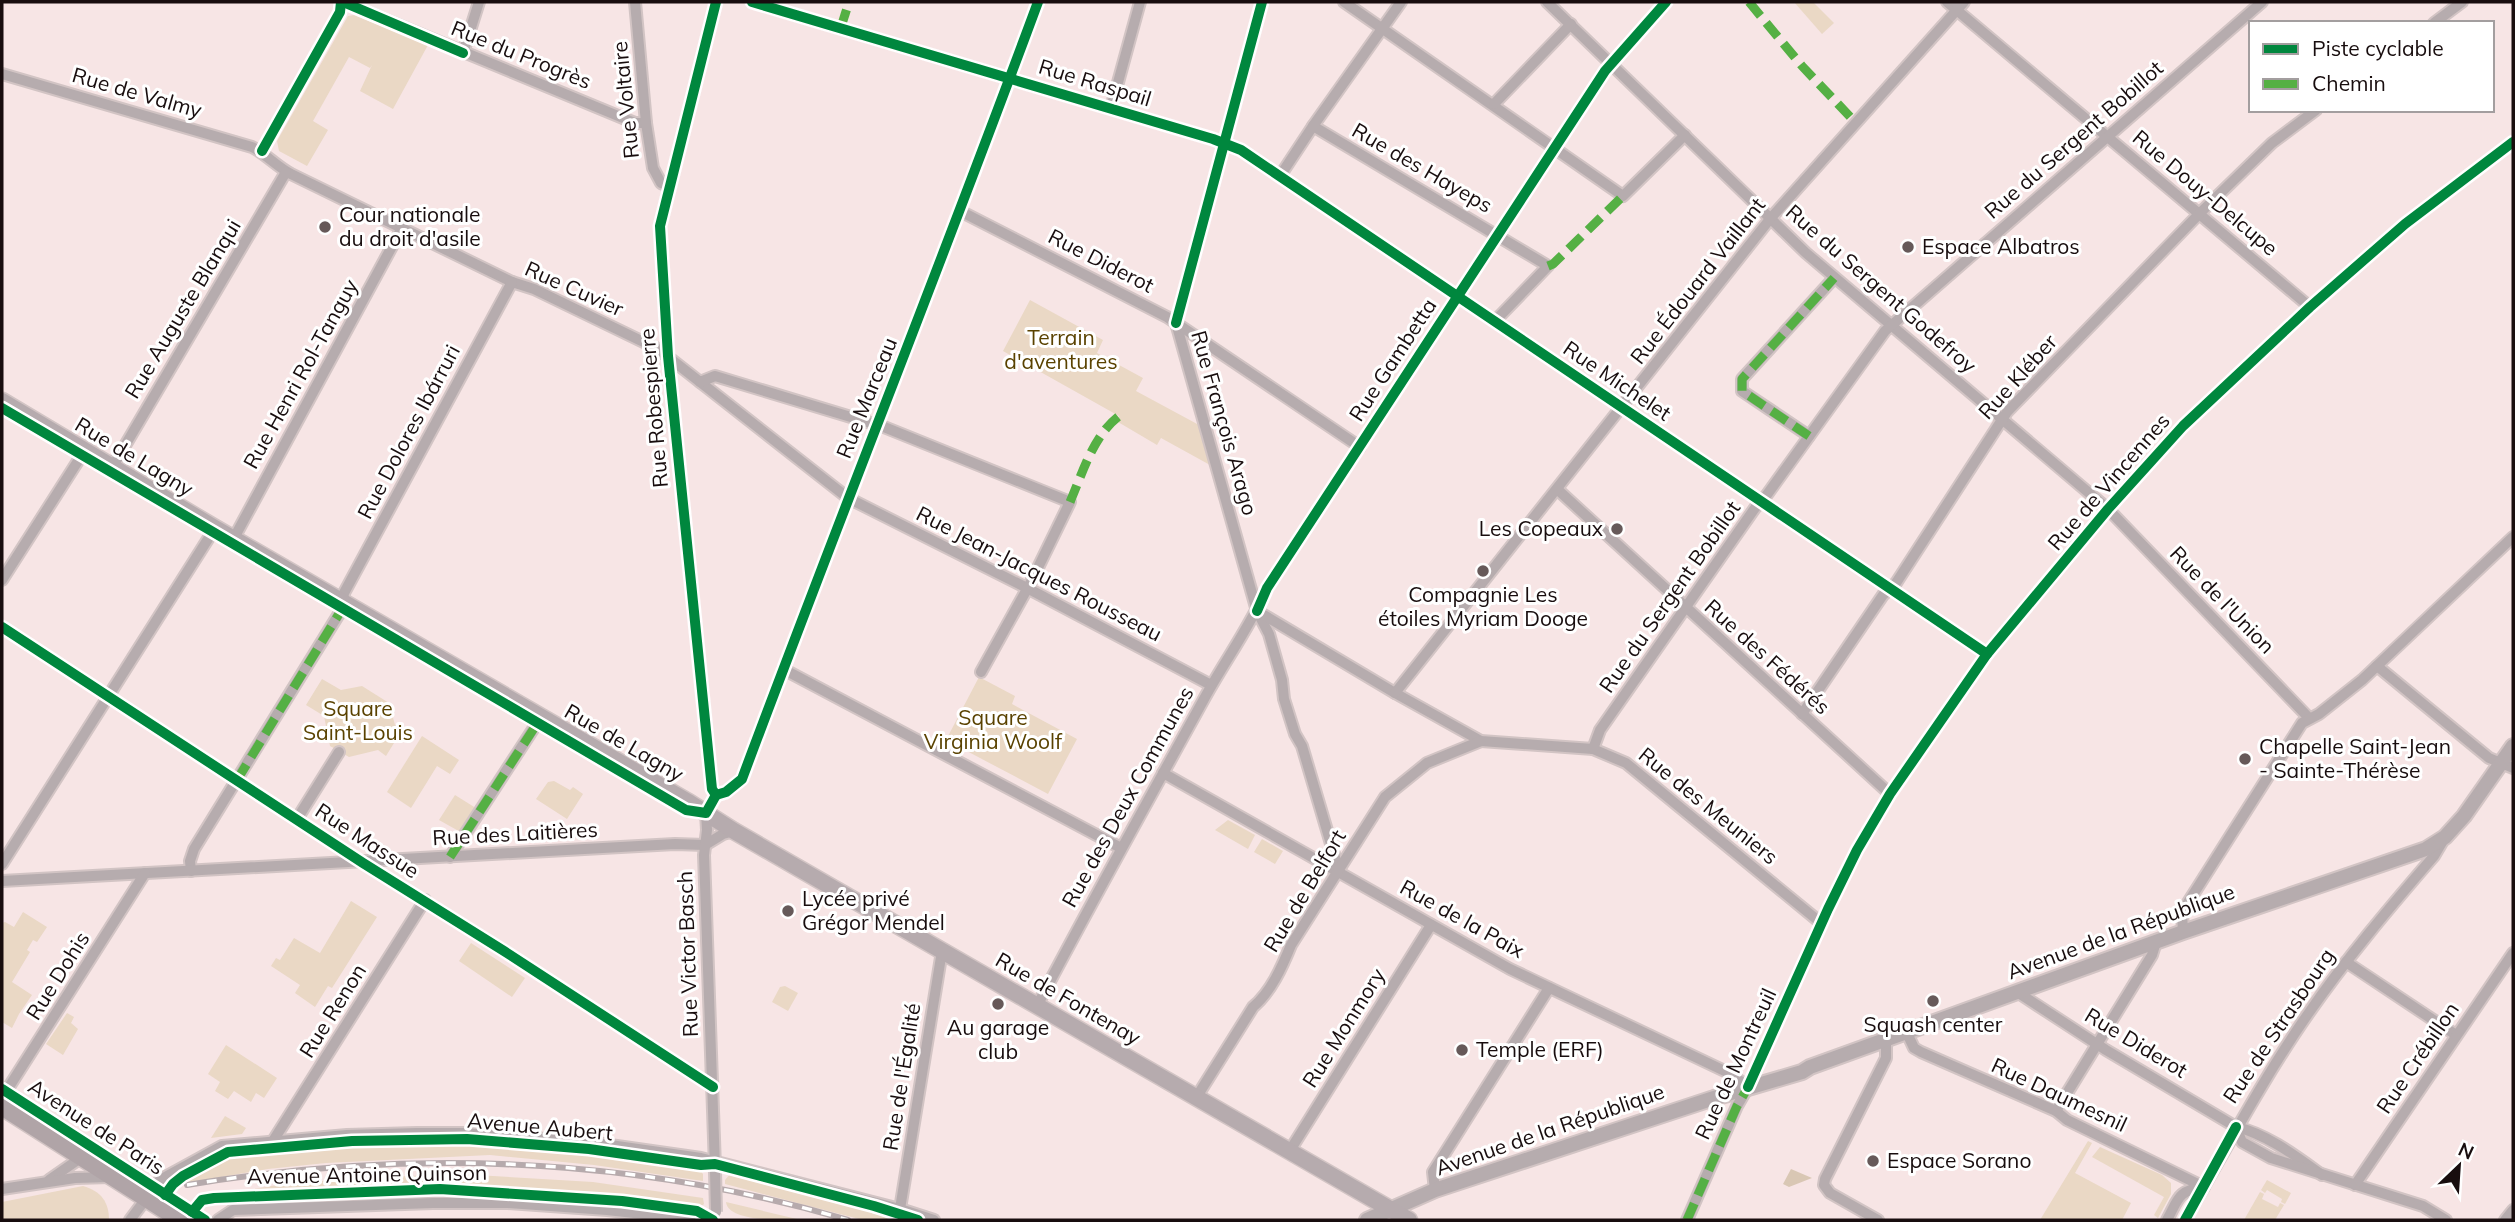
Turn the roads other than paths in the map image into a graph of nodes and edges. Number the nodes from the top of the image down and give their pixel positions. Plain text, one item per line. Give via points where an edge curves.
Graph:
1 (342, 2) edge
2 (479, 2) edge
3 (635, 2) edge
4 (716, 2) edge
5 (752, 2) edge
6 (1038, 2) edge
7 (1140, 2) edge
8 (1262, 2) edge
9 (1345, 2) edge
10 (1401, 2) edge
11 (1547, 2) edge
12 (1666, 2) edge
13 (1947, 2) edge
14 (2262, 2) edge
15 (2462, 2) edge
16 (1961, 6) edge
17 (2437, 21) edge
18 (1570, 24) junction
19 (1382, 29) junction
20 (463, 53) junction
21 (1611, 63) junction
22 (2, 74) edge
23 (1010, 78) junction
24 (1494, 104) junction
25 (1111, 108) junction
26 (2313, 112) edge
27 (646, 123) junction
28 (1312, 126) junction
29 (1685, 135) junction
30 (2107, 136) junction
31 (2513, 142) edge
32 (1225, 143) junction
33 (1554, 148) junction
34 (262, 151) junction
35 (286, 172) junction
36 (1280, 176) junction
37 (670, 187) junction
38 (960, 211) junction
39 (2199, 214) junction
40 (1770, 219) junction
41 (402, 228) junction
42 (1497, 234) junction
43 (1834, 278) junction
44 (512, 282) junction
45 (1457, 297) junction
46 (2310, 307) junction
47 (1495, 321) junction
48 (1177, 323) junction
49 (1892, 325) junction
50 (668, 356) junction
51 (700, 382) junction
52 (2, 401) edge
53 (1622, 408) junction
54 (2002, 419) junction
55 (877, 425) junction
56 (1809, 436) junction
57 (1360, 447) junction
58 (85, 450) junction
59 (113, 466) junction
60 (1558, 490) junction
61 (848, 498) junction
62 (1760, 502) junction
63 (2108, 509) junction
64 (215, 528) junction
65 (2513, 537) edge
66 (234, 538) junction
67 (2, 580) edge
68 (1027, 588) junction
69 (1889, 589) junction
70 (343, 601) junction
71 (1686, 608) junction
72 (1258, 611) junction
73 (2, 626) edge
74 (1987, 654) junction
75 (2377, 666) junction
76 (783, 669) junction
77 (981, 672) dead end
78 (1212, 685) junction
79 (1395, 693) junction
80 (109, 697) junction
81 (1802, 714) junction
82 (541, 717) junction
83 (2309, 718) junction
84 (1481, 741) junction
85 (2513, 746) edge
86 (1593, 749) junction
87 (339, 752) dead end
88 (2507, 766) edge
89 (1163, 773) junction
90 (237, 780) junction
91 (1890, 794) junction
92 (716, 795) junction
93 (706, 813) junction
94 (297, 819) junction
95 (734, 831) junction
96 (2445, 837) junction
97 (705, 845) junction
98 (1121, 848) junction
99 (2417, 851) junction
100 (450, 857) junction
101 (363, 863) junction
102 (2, 864) edge
103 (2425, 866) junction
104 (191, 871) junction
105 (1339, 871) junction
106 (145, 873) junction
107 (2, 881) edge
108 (425, 900) junction
109 (1821, 923) junction
110 (1431, 925) junction
111 (2183, 932) junction
112 (2156, 942) junction
113 (942, 951) junction
114 (2513, 953) edge
115 (2346, 962) junction
116 (1549, 988) junction
117 (2017, 992) junction
118 (1037, 1006) junction
119 (1906, 1031) junction
120 (2456, 1035) junction
121 (1885, 1039) junction
122 (2099, 1044) junction
123 (713, 1087) junction
124 (1748, 1087) junction
125 (2, 1098) edge
126 (1196, 1098) junction
127 (2, 1106) edge
128 (2056, 1111) junction
129 (2236, 1127) junction
130 (273, 1142) junction
131 (1289, 1152) junction
132 (82, 1157) junction
133 (715, 1166) junction
134 (113, 1177) junction
135 (47, 1181) junction
136 (2355, 1185) junction
137 (2204, 1186) junction
138 (2, 1189) edge
139 (1436, 1190) junction
140 (144, 1200) junction
141 (900, 1209) junction
142 (1392, 1210) junction
143 (2513, 1210) edge
144 (716, 1216) edge
145 (130, 1220) edge
146 (181, 1220) edge
147 (218, 1220) edge
148 (697, 1220) edge
149 (934, 1220) edge
150 (1367, 1220) edge
151 (1409, 1220) edge
152 (1687, 1220) edge
153 (1878, 1220) edge
154 (2167, 1220) edge
155 (2185, 1220) edge
156 (2446, 1220) edge
157 (2505, 1220) edge

1 - 20 street, Rue du Progrès
1 - 34 street
2 - 20 street
3 - 27 street, Rue Voltaire
4 - 37 street, Rue Robespierre
5 - 23 street, Rue Raspail
6 - 23 street, Rue Marceau
7 - 25 street
8 - 32 street, Rue François Arago
9 - 19 street
10 - 19 street
11 - 18 street, Rue du Sergent Godefroy
12 - 21 street, Rue Gambetta
13 - 16 street, Rue Douy-Delcupe
14 - 30 street, Rue du Sergent Bobillot
15 - 17 street
16 - 30 street, Rue Douy-Delcupe
16 - 40 street, Rue Édouard Vaillant
18 - 21 street, Rue du Sergent Godefroy
18 - 24 street
19 - 24 street
19 - 28 street
20 - 27 street, Rue du Progrès
21 - 29 street, Rue du Sergent Godefroy
21 - 33 street, Rue Gambetta
22 - 34 street, Rue de Valmy
23 - 25 street, Rue Raspail
23 - 38 street, Rue Marceau
24 - 33 street
25 - 32 street, Rue Raspail
26 - 39 street, Rue Kléber via 2272,143
27 - 37 street, Rue Voltaire via 653,168 661,183
28 - 36 street
28 - 42 street, Rue des Hayeps
29 - 33 street via 1623,196
29 - 40 street, Rue du Sergent Godefroy
30 - 39 street, Rue Douy-Delcupe
30 - 49 street, Rue du Sergent Bobillot
31 - 46 street, Rue de Vincennes via 2405,224
32 - 36 street, Rue Michelet
32 - 48 street, Rue François Arago
33 - 42 street, Rue Gambetta
34 - 35 street, Rue Cuvier
35 - 41 street, Rue Cuvier
35 - 59 street, Rue Auguste Blanqui
36 - 45 street, Rue Michelet
37 - 50 street, Rue Robespierre via 660,226
38 - 48 street, Rue Diderot
38 - 55 street, Rue Marceau
39 - 46 street, Rue Douy-Delcupe
39 - 54 street, Rue Kléber
40 - 43 street, Rue du Sergent Godefroy
40 - 53 street, Rue Édouard Vaillant
41 - 44 street, Rue Cuvier
41 - 66 street, Rue Henri Rol-Tanguy
42 - 45 street, Rue Gambetta
42 - 47 street, Rue des Hayeps via 1548,265
43 - 49 street, Rue du Sergent Godefroy
43 - 56 street via 1742,379 1742,391
44 - 50 street, Rue Cuvier
44 - 70 street, Rue Dolores Ibárruri
45 - 47 street, Rue Michelet
45 - 57 street, Rue Gambetta
46 - 63 street, Rue de Vincennes via 2183,426
47 - 53 street, Rue Michelet
48 - 57 street, Rue Diderot
48 - 72 street, Rue François Arago
49 - 54 street, Rue du Sergent Godefroy
49 - 56 street, Rue du Sergent Bobillot
50 - 51 street, Rue Cuvier
50 - 92 street, Rue Robespierre via 700,684
51 - 55 street via 715,376
51 - 61 street, Rue Cuvier
52 - 58 main road, Rue de Lagny
53 - 60 street, Rue Édouard Vaillant
53 - 62 street, Rue Michelet
54 - 63 street, Rue du Sergent Godefroy
54 - 69 street, Rue Kléber
55 - 61 street, Rue Marceau
55 - 68 street via 1070,502
56 - 62 street, Rue du Sergent Bobillot
57 - 72 street, Rue Gambetta via 1267,588
58 - 59 main road, Rue de Lagny
58 - 67 street
59 - 64 main road, Rue de Lagny
60 - 71 street, Rue des Fédérés
60 - 79 street, Rue Édouard Vaillant
61 - 68 street, Rue Jean-Jacques Rousseau
61 - 76 street, Rue Marceau
62 - 69 street, Rue Michelet
62 - 71 street, Rue du Sergent Bobillot
63 - 74 street, Rue de Vincennes
63 - 83 street, Rue de l'Union
64 - 66 main road, Rue de Lagny
64 - 80 street
65 - 75 street
66 - 70 main road, Rue de Lagny
68 - 77 street
68 - 78 street, Rue Jean-Jacques Rousseau
69 - 74 street, Rue Michelet
69 - 81 street, Rue Kléber
70 - 82 main road, Rue de Lagny
70 - 90 street, Rue Dolores Ibárruri
71 - 81 street, Rue des Fédérés
71 - 86 street, Rue du Sergent Bobillot via 1600,730
72 - 78 street, Rue des Deux Communes
72 - 79 street, Rue des Meuniers
72 - 105 street, Rue François Arago via 1269,634 1284,699
73 - 80 street, Rue Massue
74 - 91 street, Rue de Vincennes
75 - 83 street
75 - 88 street via 2489,758
76 - 92 street, Rue Marceau via 742,779
76 - 98 street
78 - 89 street, Rue des Deux Communes
79 - 84 street, Rue des Meuniers
80 - 90 street, Rue Massue
80 - 102 street
81 - 91 street, Rue des Fédérés
82 - 93 main road, Rue de Lagny
82 - 100 street
83 - 111 street via 2182,912
84 - 86 street, Rue des Meuniers
84 - 105 street, Rue de Belfort via 1427,763 1385,797
85 - 88 street, Rue de Strasbourg
86 - 109 street, Rue des Meuniers via 1626,763
87 - 94 street
88 - 96 street, Rue de Strasbourg
89 - 98 street, Rue des Deux Communes
89 - 105 street, Rue de la Paix
90 - 94 street, Rue Massue
90 - 104 street, Rue Dolores Ibárruri via 194,849
91 - 109 street, Rue de Vincennes
92 - 93 street
93 - 95 main road, Rue de Fontenay
93 - 97 street, Rue Victor Basch
94 - 101 street, Rue Massue
95 - 97 street, Rue des Laitières
95 - 113 main road, Rue de Fontenay
96 - 99 street, Avenue de la République
96 - 103 street, Rue de Strasbourg
97 - 100 street, Rue des Laitières
97 - 123 street, Rue Victor Basch
98 - 118 street, Rue des Deux Communes
99 - 103 street
99 - 111 street, Avenue de la République
100 - 101 street, Rue des Laitières
101 - 104 street, Rue des Laitières
101 - 108 street, Rue Massue
103 - 115 street, Rue de Strasbourg
104 - 106 street, Rue des Laitières
105 - 110 street, Rue de la Paix
105 - 126 street, Rue de Belfort
106 - 107 street, Rue des Laitières
106 - 125 street, Rue Dohis
108 - 123 street, Rue Massue
108 - 130 street, Rue Renon
109 - 124 street, Rue de Montreuil
110 - 116 street, Rue de la Paix
110 - 131 street, Rue Monmory
111 - 112 street, Avenue de la République
112 - 117 street, Avenue de la République
112 - 122 street
113 - 118 main road, Rue de Fontenay
113 - 141 street, Rue de l'Égalité
114 - 120 street, Rue Crébillon
115 - 120 street
115 - 129 street, Rue de Strasbourg
116 - 124 street, Rue de la Paix via 1731,1073
116 - 139 street via 1433,1172
117 - 119 street, Avenue de la République
117 - 122 street, Rue Diderot
118 - 126 main road, Rue de Fontenay
119 - 121 street, Avenue de la République
119 - 128 street, Rue Daumesnil via 1921,1052
120 - 136 street, Rue Crébillon
121 - 124 street, Avenue de la République
121 - 153 street via 1886,1058 1824,1185
122 - 128 street
122 - 129 street, Rue Diderot
123 - 133 street, Rue Victor Basch
124 - 139 street, Avenue de la République
124 - 152 street, Rue de Montreuil
126 - 131 main road, Rue de Fontenay
127 - 132 main road, Avenue de Paris
128 - 137 street, Rue Daumesnil
129 - 136 street, Rue Diderot via 2242,1142 2262,1153
129 - 137 street, Rue de Strasbourg
130 - 133 street, Avenue Aubert via 462,1133 589,1142
130 - 140 street, Avenue Aubert via 222,1146 160,1180
131 - 142 main road, Rue de Fontenay
132 - 134 main road, Avenue de Paris
132 - 135 street
133 - 141 street, Avenue Aubert
133 - 144 street, Rue Victor Basch, bridge
134 - 135 street
134 - 140 main road, Avenue de Paris
135 - 138 street
136 - 156 street, Rue Diderot via 2423,1206
137 - 154 street via 2182,1193
137 - 155 street, Rue de Strasbourg
139 - 142 street, Avenue de la République
140 - 145 street, Avenue Aubert
140 - 146 main road, Avenue de Paris
141 - 149 street, Avenue Aubert
142 - 150 street, Avenue de la République
142 - 151 main road, Rue de Fontenay
143 - 157 street
147 - 148 street, Avenue Antoine Quinson via 233,1210 433,1203 508,1203

